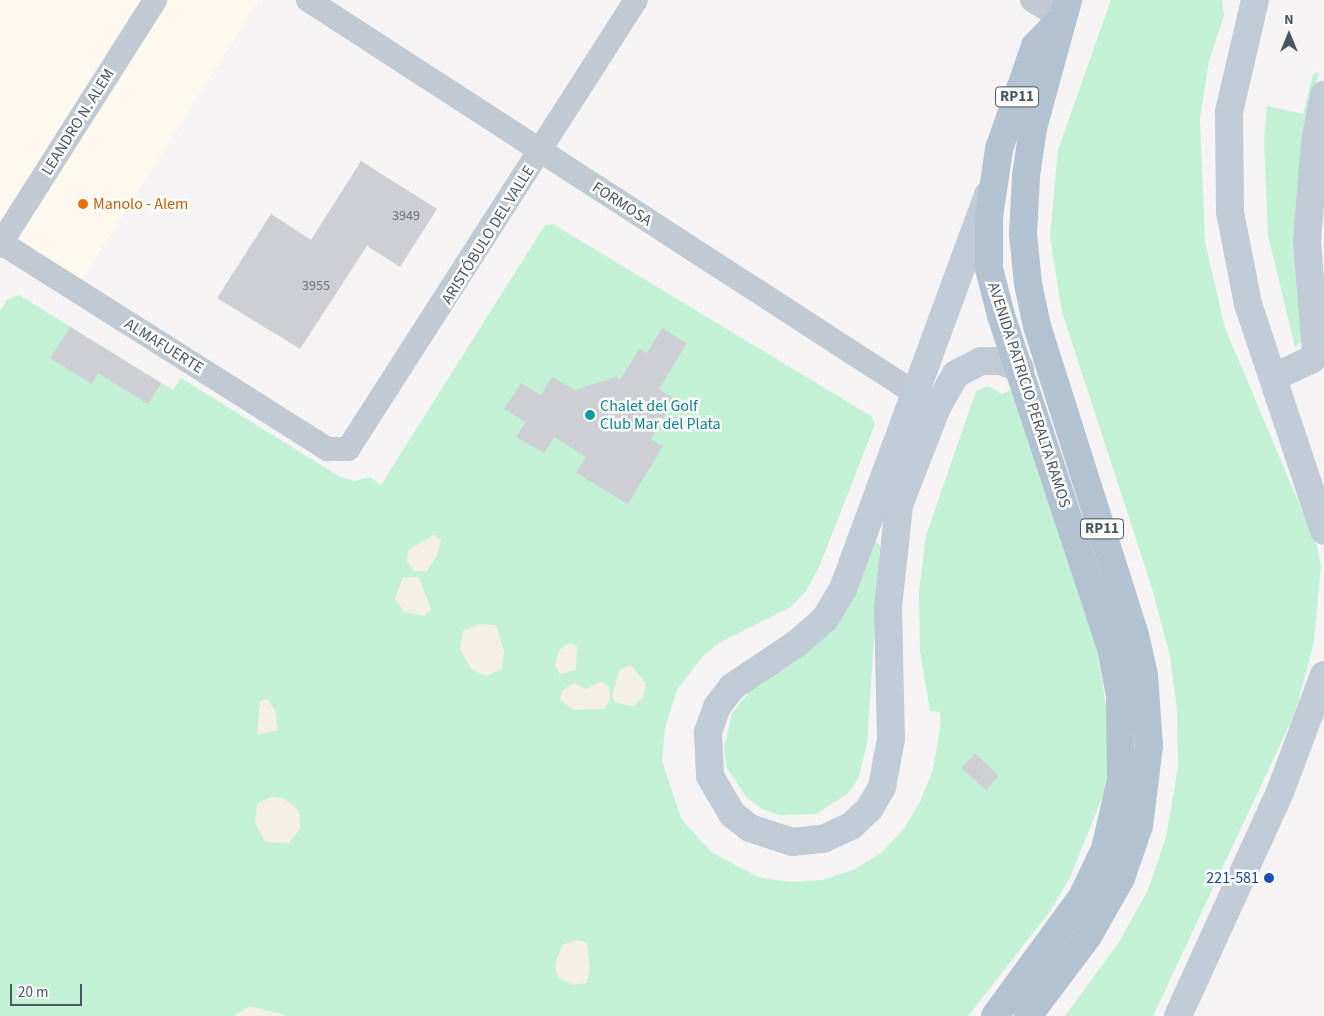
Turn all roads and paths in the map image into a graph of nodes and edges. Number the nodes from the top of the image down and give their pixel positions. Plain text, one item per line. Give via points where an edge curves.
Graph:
1 (155, 0) edge
2 (308, 0) edge
3 (636, 0) edge
4 (1032, 0) edge
5 (1255, 0) edge
6 (1065, 9) edge
7 (1324, 95) edge
8 (541, 152) junction
9 (992, 184) junction
10 (0, 243) edge
11 (1020, 368) junction
12 (1275, 377) junction
13 (926, 400) junction
14 (328, 449) joint
15 (1324, 468) edge
16 (1324, 531) edge
17 (1324, 675) edge
18 (1324, 723) edge
19 (1280, 792) junction
20 (995, 1016) edge
21 (1028, 1016) edge
22 (1178, 1016) edge

1 - 10 street, LEANDRO N. ALEM
2 - 8 street, FORMOSA
3 - 8 street, ARISTÓBULO DEL VALLE
4 - 6 street
5 - 12 main road via 1229,112 1228,180 1241,275
6 - 9 main road, AVENIDA PATRICIO PERALTA RAMOS / RP11 via 1035,46 1006,125
6 - 21 main road, AVENIDA PATRICIO PERALTA RAMOS / RP11 via 1034,128 1026,176 1023,234 1028,284 1037,326 1135,635 1144,675 1149,746 1139,826 1121,878 1088,936
7 - 12 main road via 1315,142 1307,241 1316,351 1312,359
8 - 13 street, FORMOSA
8 - 14 street, ARISTÓBULO DEL VALLE via 355,444 339,451
9 - 11 main road, AVENIDA PATRICIO PERALTA RAMOS / RP11 via 989,269
9 - 13 main road
10 - 14 street, ALMAFUERTE
11 - 13 main road via 1000,361 972,363
11 - 20 main road, AVENIDA PATRICIO PERALTA RAMOS / RP11 via 1111,648 1121,704 1122,772 1107,842 1082,897
12 - 15 main road
12 - 16 main road
13 - 13 main road via 843,589 825,619 796,644 732,687 717,708 708,732 707,761 718,796 744,824 770,838 792,842 823,839 851,826 869,809 882,787 891,739 888,623 892,545
17 - 19 main road
18 - 19 main road
19 - 22 main road

